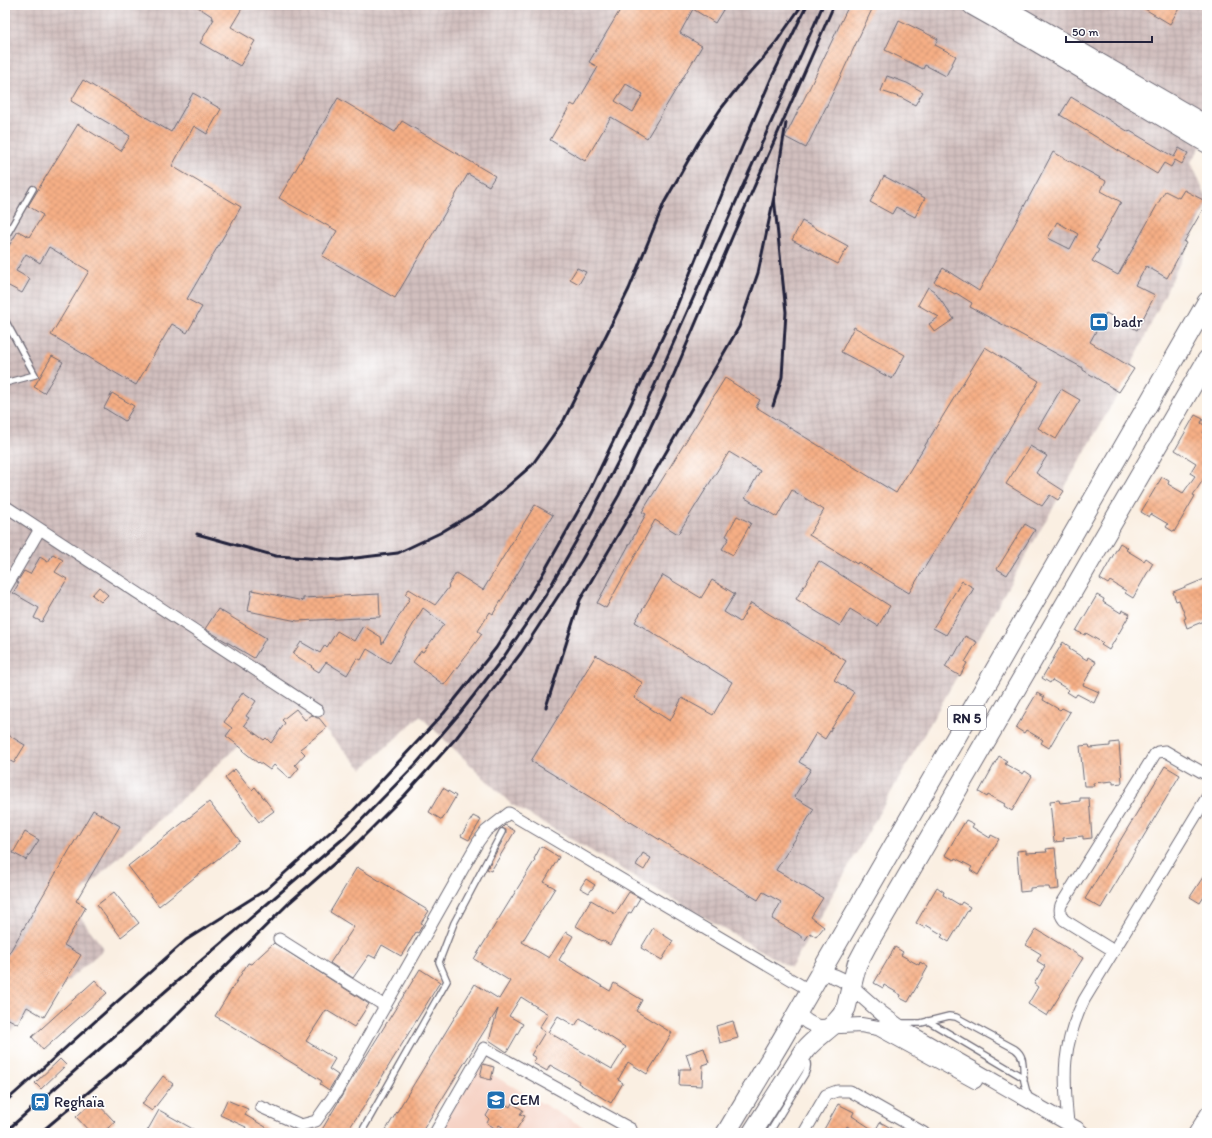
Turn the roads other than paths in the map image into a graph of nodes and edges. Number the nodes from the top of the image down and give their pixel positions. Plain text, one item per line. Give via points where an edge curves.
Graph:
1 (972, 5) edge
2 (1004, 13) edge
3 (1106, 75) junction
4 (1207, 114) edge
5 (1207, 126) edge
6 (1207, 142) edge
7 (1207, 157) edge
8 (33, 189) dead end
9 (5, 238) edge
10 (1207, 302) edge
11 (5, 320) edge
12 (1207, 360) edge
13 (5, 383) edge
14 (5, 506) edge
15 (40, 529) junction
16 (5, 589) edge
17 (318, 711) dead end
18 (1207, 775) edge
19 (1207, 797) edge
20 (502, 832) dead end
21 (279, 939) dead end
22 (1114, 951) junction
23 (820, 972) junction
24 (851, 986) junction
25 (809, 990) junction
26 (385, 1006) junction
27 (797, 1012) junction
28 (928, 1021) junction
29 (894, 1023) junction
30 (831, 1027) junction
31 (781, 1041) junction
32 (802, 1054) junction
33 (1024, 1078) junction
34 (1032, 1103) junction
35 (261, 1107) dead end
36 (1207, 1112) edge
37 (1069, 1128) edge
38 (631, 1129) dead end
39 (361, 1133) edge
40 (435, 1133) edge
41 (726, 1133) edge
42 (752, 1133) edge
43 (769, 1133) edge
44 (804, 1133) edge
45 (924, 1133) edge
46 (1082, 1133) edge
47 (1194, 1133) edge

1 - 2 highway
2 - 3 highway
2 - 4 highway via 1067,33
2 - 7 highway via 1044,56
3 - 5 highway
3 - 6 highway
8 - 9 lane
10 - 23 highway, RN 5
11 - 13 lane via 35,375
12 - 24 highway, RN 5 via 866,947 857,964
14 - 15 street
15 - 16 street
15 - 17 street
18 - 22 street via 1165,751 1155,754 1061,905 1059,909 1064,920
19 - 22 street
20 - 39 lane via 454,922 439,962 447,981
21 - 26 street
22 - 37 street via 1084,1000 1070,1034 1064,1070
23 - 24 street via 834,975
23 - 25 highway, RN 5
24 - 29 street
24 - 30 highway, RN 5 via 846,1008
25 - 26 street via 509,813 486,831 478,842
25 - 27 highway, RN 5
26 - 35 street via 337,1091 316,1121 301,1125
27 - 30 street via 804,1021 814,1026
27 - 31 highway, RN 5
28 - 29 lane
28 - 33 lane
28 - 33 lane via 956,1017 1015,1048 1023,1058
29 - 34 street
30 - 32 highway, RN 5 via 814,1040
30 - 37 street via 861,1025 886,1032
31 - 32 highway
31 - 41 highway, RN 5
32 - 42 highway, RN 5
32 - 43 lane via 808,1063 807,1070
33 - 34 lane
34 - 37 street
36 - 47 street
37 - 46 street
38 - 40 street via 484,1048
44 - 45 street via 826,1094 850,1091

